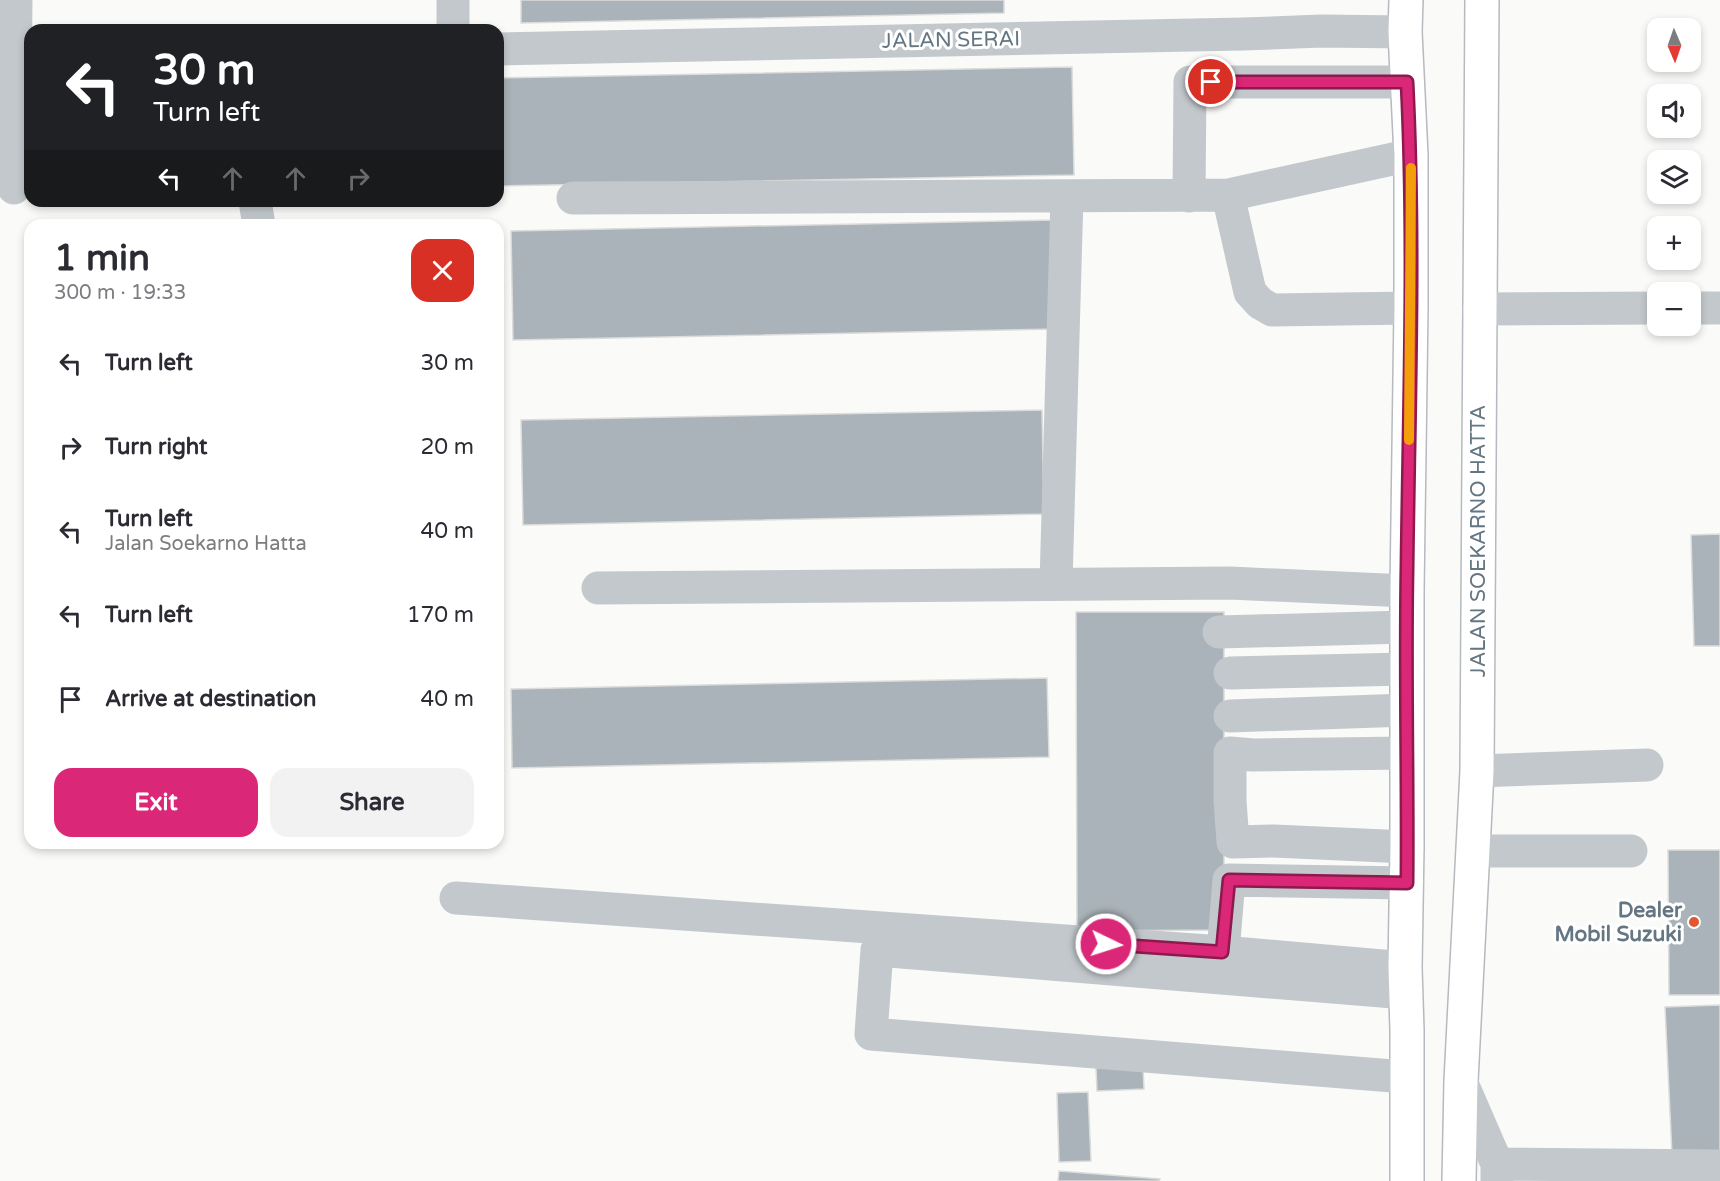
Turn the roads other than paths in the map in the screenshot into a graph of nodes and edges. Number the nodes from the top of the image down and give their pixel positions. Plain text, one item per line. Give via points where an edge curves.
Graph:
1 (16, 0) edge
2 (453, 0) edge
3 (1406, 0) edge
4 (1482, 0) edge
5 (453, 24) edge
6 (1405, 32) junction
7 (504, 49) edge
8 (1407, 82) junction
9 (1411, 155) junction
10 (15, 188) edge
11 (1228, 195) junction
12 (1067, 196) junction
13 (1189, 196) junction
14 (573, 198) dead end
15 (1411, 308) junction
16 (1701, 308) edge
17 (1720, 308) edge
18 (1479, 309) junction
19 (1647, 309) edge
20 (1056, 583) junction
21 (598, 588) dead end
22 (1407, 591) junction
23 (1406, 627) junction
24 (1219, 633) dead end
25 (1407, 669) junction
26 (1230, 673) dead end
27 (1407, 710) junction
28 (1230, 716) dead end
29 (1407, 753) junction
30 (1647, 765) dead end
31 (1477, 771) junction
32 (1407, 847) junction
33 (1631, 851) dead end
34 (1473, 852) junction
35 (1407, 883) junction
36 (456, 898) dead end
37 (1222, 952) junction
38 (1405, 980) junction
39 (1407, 1030) junction
40 (1404, 1077) junction
41 (1461, 1081) junction
42 (1720, 1166) edge
43 (1497, 1172) edge
44 (1398, 1181) edge
45 (1407, 1181) edge
46 (1459, 1181) edge

1 - 10 street
2 - 5 street
3 - 6 main road
4 - 18 main road, JALAN SOEKARNO HATTA
6 - 7 street, JALAN SERAI
6 - 8 main road
8 - 9 main road
8 - 13 street via 1190,82
9 - 11 street
9 - 15 main road
11 - 13 street
11 - 15 street via 1250,292 1260,303 1272,310
12 - 13 street
12 - 14 street
12 - 20 street
15 - 22 main road
16 - 17 street
18 - 19 street
18 - 31 main road, JALAN SOEKARNO HATTA
20 - 21 street
20 - 22 street via 1230,583
22 - 23 main road
23 - 24 street
23 - 25 main road
25 - 26 street
25 - 27 main road
27 - 28 street
27 - 29 main road
29 - 32 main road
29 - 32 street via 1230,753 1230,801 1233,842
30 - 31 street
31 - 34 main road, JALAN SOEKARNO HATTA
32 - 35 main road
33 - 34 street
34 - 41 main road, JALAN SOEKARNO HATTA
35 - 37 street via 1229,880
35 - 38 main road
36 - 37 street
37 - 38 street
38 - 39 main road
38 - 40 street via 877,950 871,1034
39 - 40 street
39 - 45 main road
40 - 44 street
41 - 43 street, JALAN SOEKARNO HATTA
41 - 46 main road, JALAN SOEKARNO HATTA
42 - 43 street

